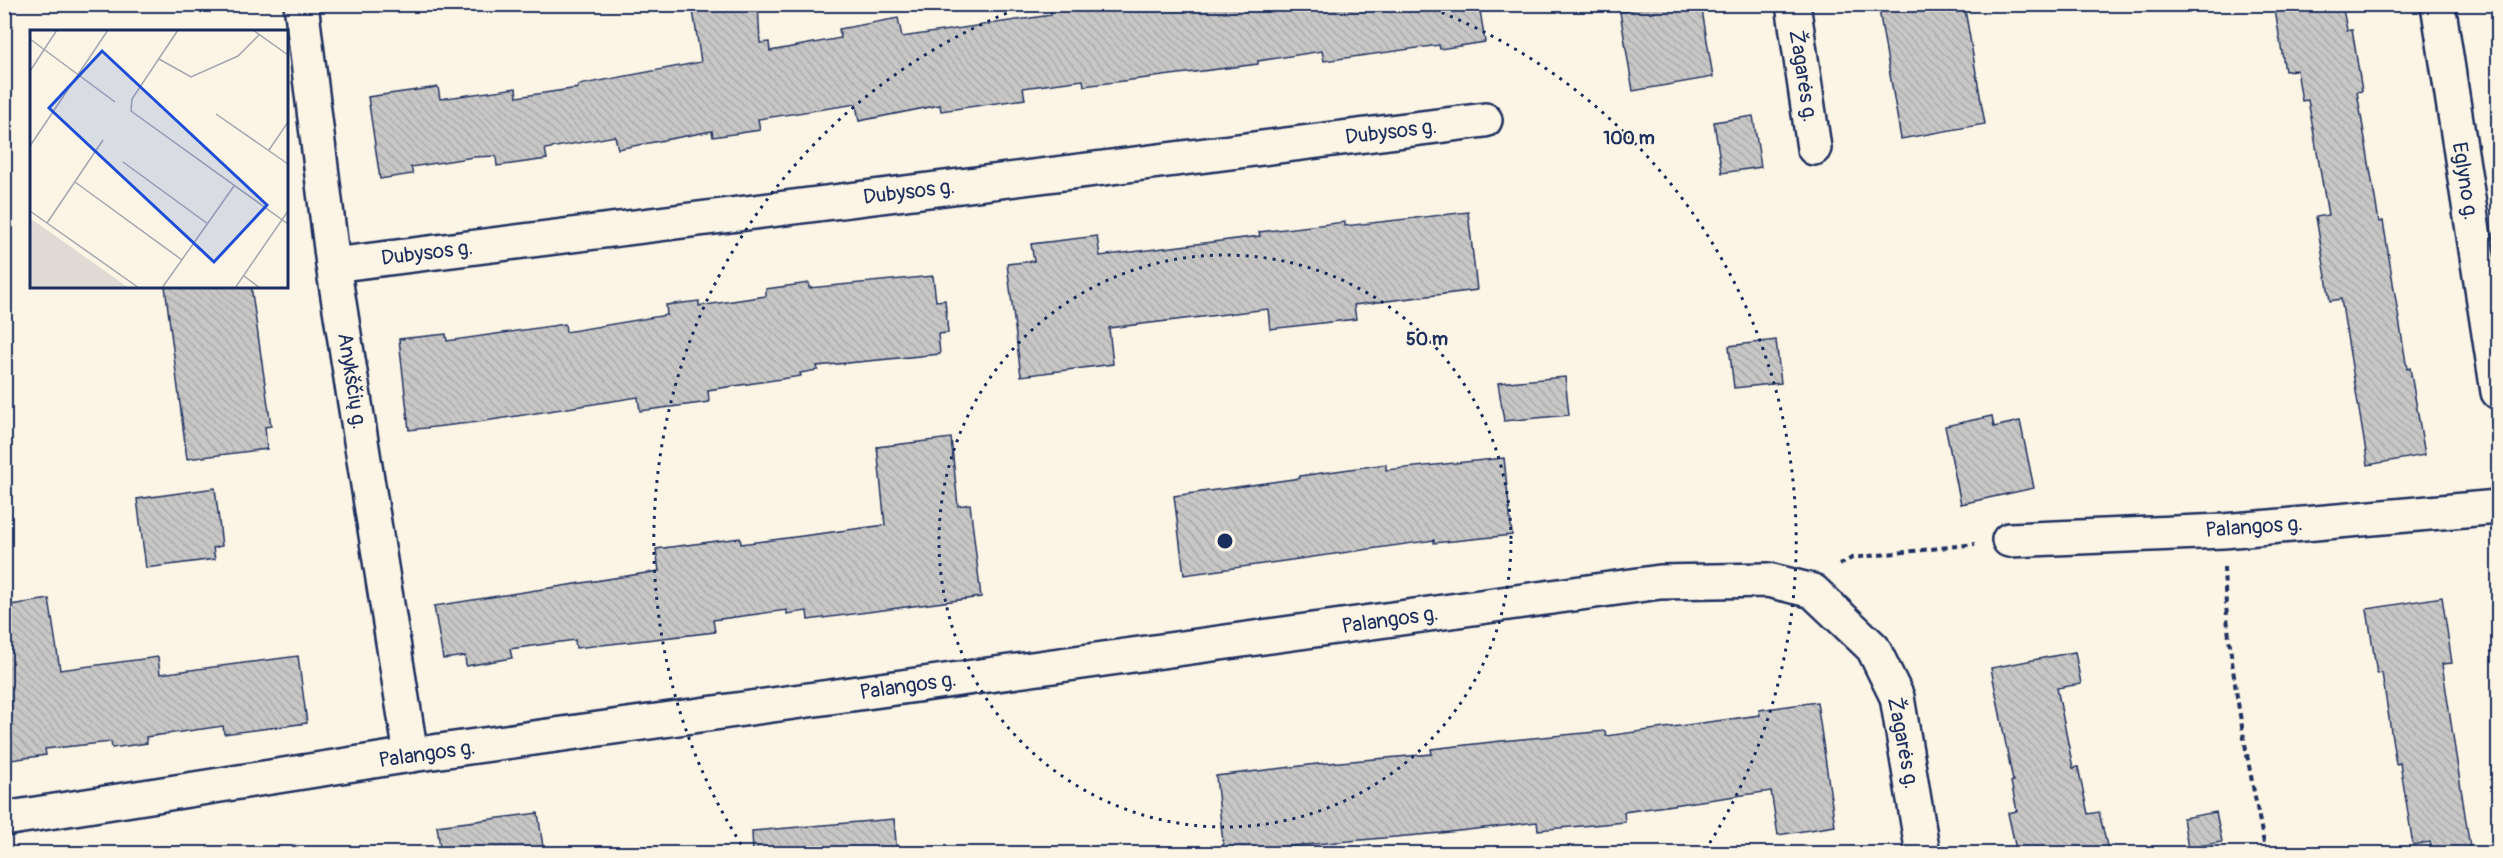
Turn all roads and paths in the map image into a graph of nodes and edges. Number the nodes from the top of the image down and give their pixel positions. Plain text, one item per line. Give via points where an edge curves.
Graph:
1 (301, 4) edge
2 (1793, 4) edge
3 (2438, 4) edge
4 (1485, 120) dead end
5 (1814, 148) dead end
6 (333, 265) junction
7 (2499, 392) edge
8 (2499, 507) edge
9 (2223, 531) junction
10 (2009, 540) joint
11 (1813, 591) junction
12 (411, 755) junction
13 (4, 819) edge
14 (1923, 854) edge
15 (2266, 854) edge

1 - 6 street, Anykščių g.
2 - 5 street, Žagarės g.
3 - 7 street, Eglyno g.
4 - 6 street, Dubysos g.
6 - 12 street, Anykščių g.
8 - 9 street, Palangos g.
9 - 10 street, Palangos g.
9 - 15 path via 2226,618 2236,694
10 - 11 path via 1852,558 1832,568
11 - 12 street, Palangos g. via 1768,580 1660,582
11 - 14 street, Žagarės g. via 1873,648 1897,697
12 - 13 street, Palangos g.

